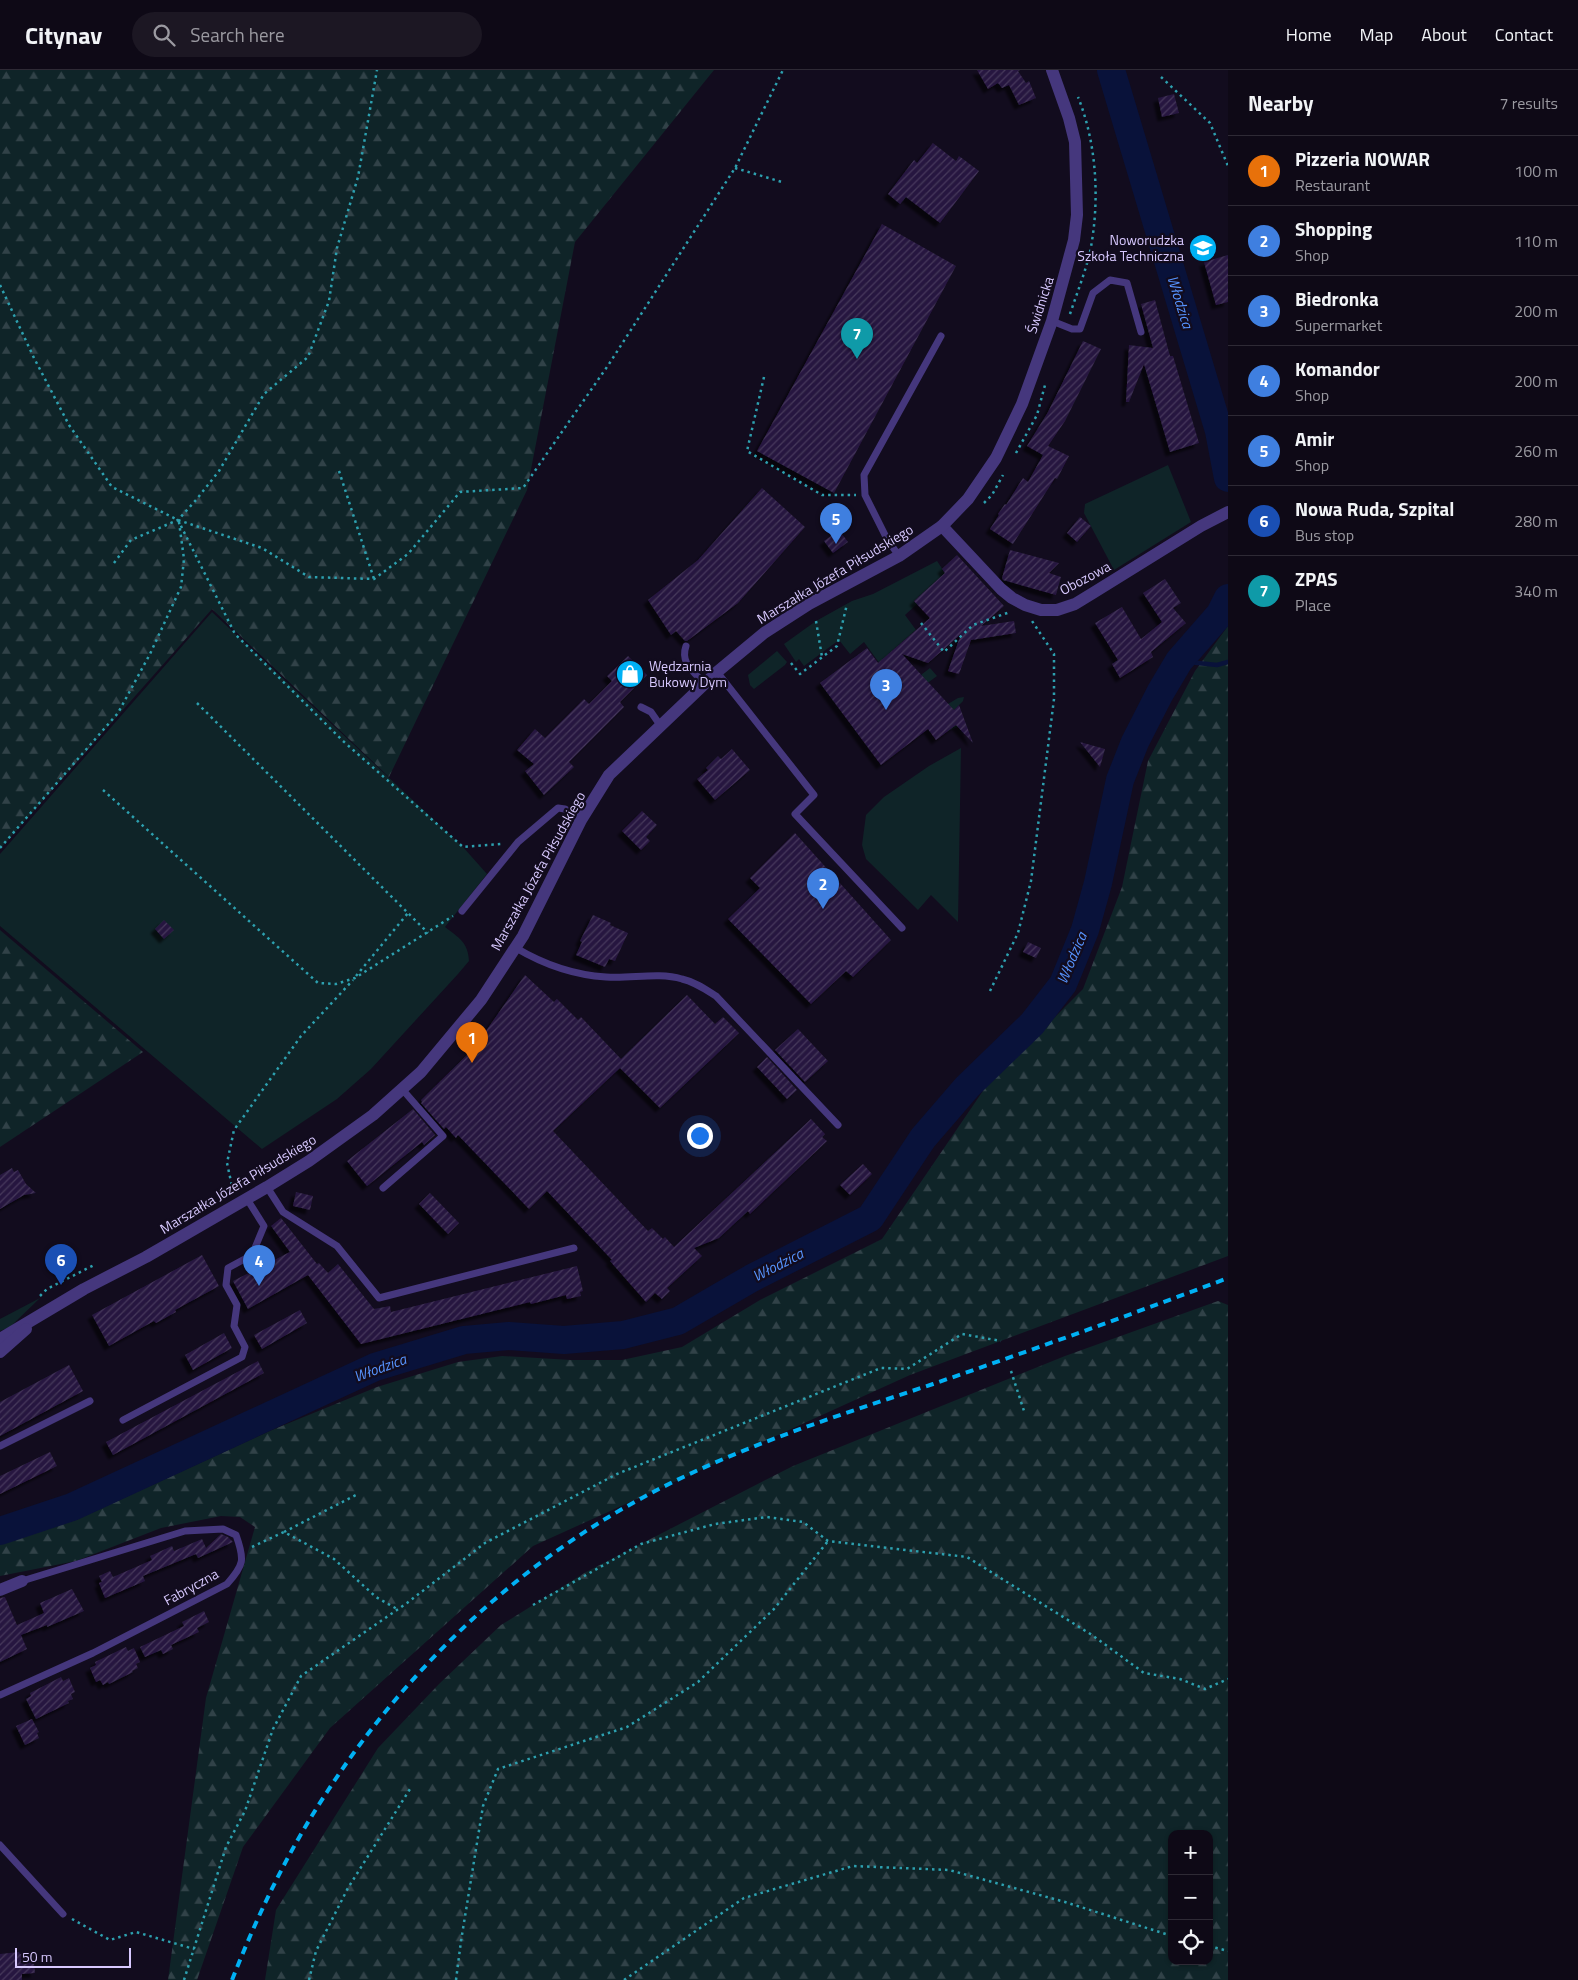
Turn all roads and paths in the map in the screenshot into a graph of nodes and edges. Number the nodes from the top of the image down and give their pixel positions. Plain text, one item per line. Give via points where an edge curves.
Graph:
1 (376, 70) edge
2 (783, 70) edge
3 (1052, 70) edge
4 (1161, 77) dead end
5 (1228, 166) edge
6 (735, 168) junction
7 (782, 182) dead end
8 (0, 286) edge
9 (1052, 321) junction
10 (1141, 332) dead end
11 (941, 336) dead end
12 (764, 377) dead end
13 (339, 470) dead end
14 (865, 494) junction
15 (1226, 513) edge
16 (178, 520) junction
17 (942, 526) junction
18 (899, 556) junction
19 (114, 563) dead end
20 (374, 579) junction
21 (847, 604) dead end
22 (1025, 605) junction
23 (816, 621) dead end
24 (921, 623) dead end
25 (686, 646) dead end
26 (822, 657) junction
27 (791, 662) dead end
28 (717, 672) junction
29 (704, 684) junction
30 (197, 703) dead end
31 (641, 707) dead end
32 (660, 726) junction
33 (103, 790) dead end
34 (581, 820) junction
35 (518, 842) junction
36 (0, 848) edge
37 (462, 910) joint
38 (408, 913) junction
39 (902, 928) dead end
40 (428, 933) junction
41 (516, 948) junction
42 (354, 978) junction
43 (990, 991) dead end
44 (402, 1089) junction
45 (838, 1125) dead end
46 (267, 1187) junction
47 (383, 1188) dead end
48 (233, 1192) dead end
49 (247, 1200) junction
50 (574, 1248) dead end
51 (96, 1264) dead end
52 (40, 1296) dead end
53 (41, 1315) junction
54 (2, 1337) edge
55 (1001, 1341) dead end
56 (0, 1352) edge
57 (1011, 1371) dead end
58 (90, 1401) dead end
59 (1024, 1411) dead end
60 (123, 1420) dead end
61 (0, 1446) edge
62 (356, 1495) dead end
63 (284, 1532) junction
64 (828, 1541) junction
65 (242, 1552) junction
66 (22, 1581) joint
67 (0, 1590) edge
68 (533, 1605) dead end
69 (397, 1609) junction
70 (1228, 1679) edge
71 (0, 1695) edge
72 (410, 1789) dead end
73 (0, 1845) edge
74 (63, 1914) joint
75 (1168, 1935) edge
76 (1213, 1947) edge
77 (194, 1949) junction
78 (1228, 1951) edge
79 (184, 1980) edge
80 (309, 1980) edge
81 (456, 1980) edge
82 (624, 1980) edge

1 - 16 path via 358,178 337,248 329,301 308,357 264,394 219,471
2 - 6 path
3 - 9 street, Świdnicka via 1075,142 1077,194 1074,240
4 - 5 path via 1210,123
6 - 7 path
6 - 20 path via 609,364 523,488 460,492 408,554
8 - 16 path via 68,425 112,486
9 - 10 lane via 1072,329 1080,328 1093,293 1110,280 1127,283
9 - 17 street, Świdnicka via 1006,441 978,487
11 - 14 lane via 864,475
12 - 14 path via 746,451 822,494
13 - 20 path
14 - 18 lane
15 - 22 street, Obozowa via 1075,604 1057,610
16 - 19 path via 131,540
16 - 20 path via 262,548 309,577
16 - 35 path via 235,634 343,741 462,847
16 - 36 path via 184,559 181,587 118,712
17 - 18 street, Marszałka Józefa Piłsudskiego
17 - 22 street, Obozowa via 1001,589
18 - 28 street, Marszałka Józefa Piłsudskiego via 771,628
21 - 26 path via 837,646
22 - 24 path via 973,626 944,652
22 - 43 path via 1024,609 1054,654 1054,699 1031,881 1018,933
23 - 26 path
25 - 29 lane via 685,662
26 - 27 path via 800,674
28 - 29 street, Marszałka Józefa Piłsudskiego
28 - 39 lane via 814,795 795,814
29 - 32 street, Marszałka Józefa Piłsudskiego
30 - 38 path
31 - 32 lane via 650,712
32 - 34 street, Marszałka Józefa Piłsudskiego via 609,775
33 - 42 path via 318,983 336,984
34 - 35 lane via 558,808
34 - 41 street, Marszałka Józefa Piłsudskiego
35 - 37 lane
37 - 40 path
38 - 40 path
38 - 42 path
40 - 42 path
41 - 44 street, Marszałka Józefa Piłsudskiego via 481,1000
41 - 45 lane via 538,961 587,975 681,978 698,985 716,996
42 - 48 path via 301,1036 234,1130 227,1163
44 - 46 street, Marszałka Józefa Piłsudskiego via 373,1115
44 - 47 lane via 443,1136
46 - 49 street, Marszałka Józefa Piłsudskiego
46 - 50 lane via 283,1212 337,1246 379,1298
49 - 53 street, Marszałka Józefa Piłsudskiego
49 - 60 lane via 264,1226 252,1255 228,1268 226,1284 237,1305 234,1326 245,1347 242,1357
51 - 52 path via 47,1289
53 - 54 street, Marszałka Józefa Piłsudskiego
53 - 56 street, Marszałka Józefa Piłsudskiego
55 - 69 path via 962,1334 907,1369 881,1368 617,1474 485,1543
57 - 59 path
58 - 61 lane
62 - 63 path
63 - 65 path
63 - 69 path via 334,1559 376,1597
64 - 68 path via 802,1522 767,1517 723,1523 641,1544
64 - 70 path via 967,1557 1092,1635 1144,1673 1180,1679 1205,1689
64 - 81 path via 774,1609 698,1682 627,1727 498,1769 482,1806
65 - 66 lane via 236,1535 223,1529 185,1531
65 - 71 lane, Fabryczna via 240,1569 226,1584 93,1653
66 - 67 street
69 - 77 path via 301,1676 273,1729 245,1811 226,1847
72 - 80 path via 348,1888 316,1951
73 - 74 lane
74 - 77 path via 110,1940 136,1932
75 - 82 path via 949,1870 853,1866 744,1898
76 - 78 path
77 - 79 path

